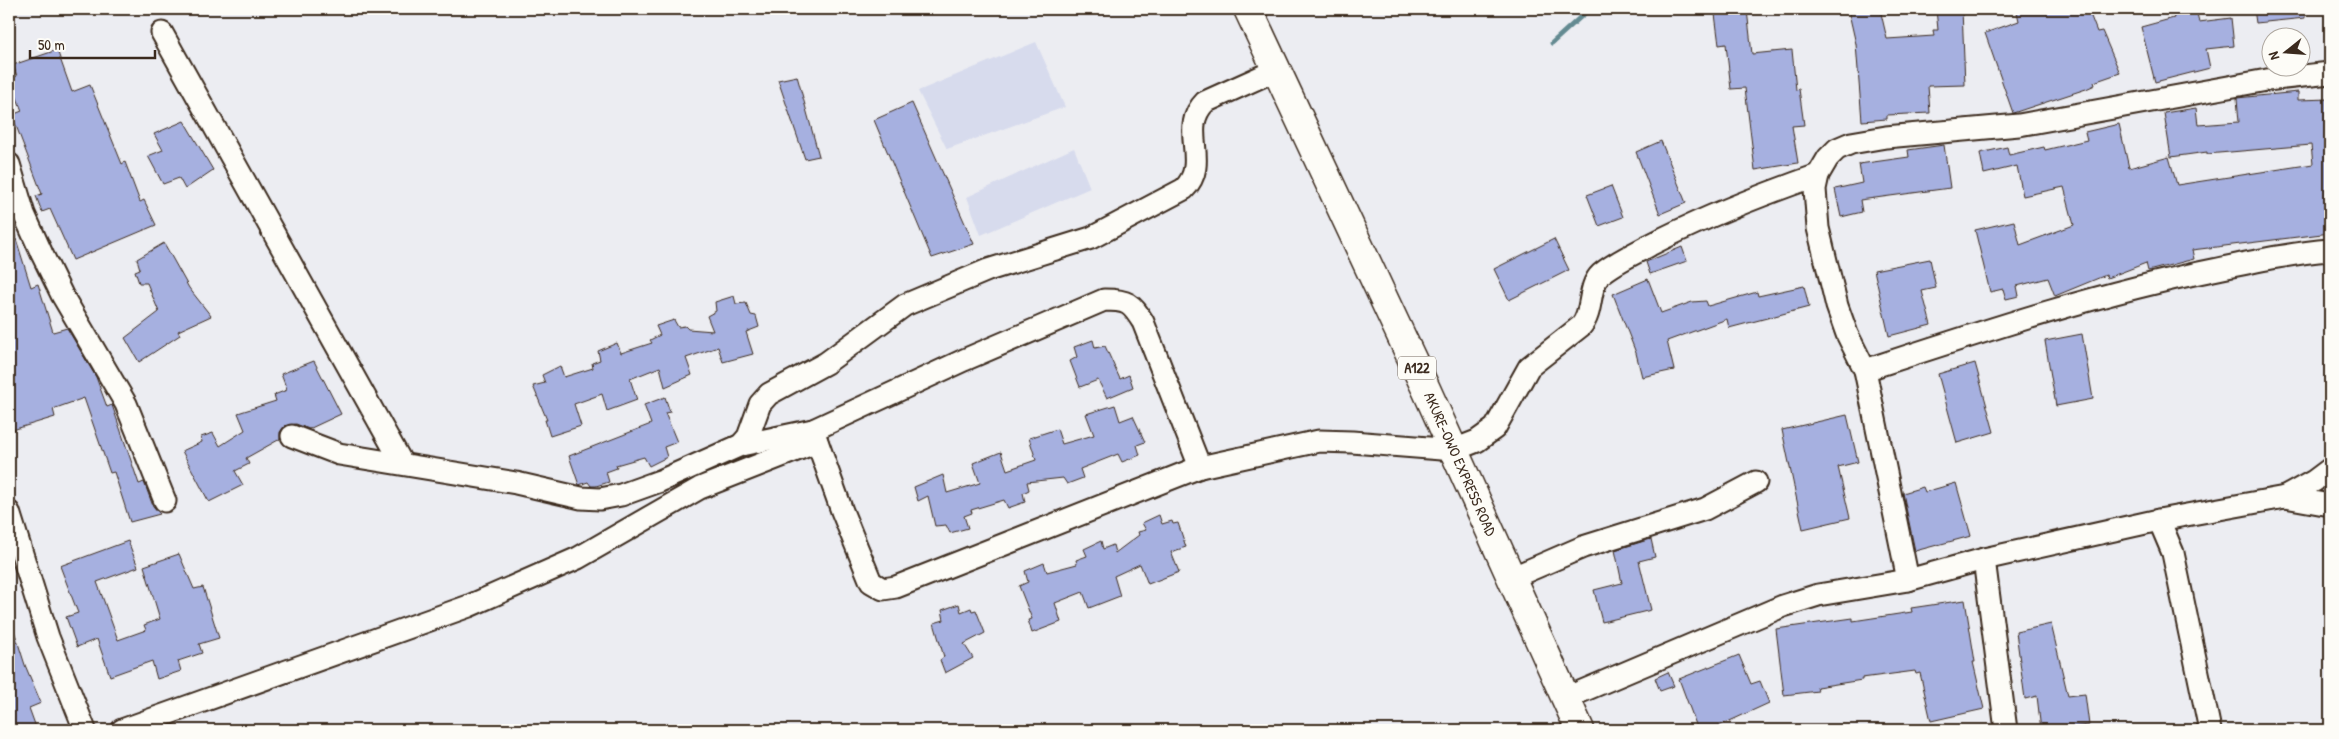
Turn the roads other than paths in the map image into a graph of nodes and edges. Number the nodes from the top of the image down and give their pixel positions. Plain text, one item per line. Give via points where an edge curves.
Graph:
1 (1248, 9) edge
2 (162, 33) dead end
3 (1276, 70) junction
4 (2330, 72) edge
5 (9, 164) edge
6 (1818, 175) junction
7 (16, 217) edge
8 (2330, 250) edge
9 (1865, 370) junction
10 (292, 436) dead end
11 (815, 436) junction
12 (740, 445) junction
13 (1454, 450) junction
14 (402, 463) junction
15 (1200, 467) junction
16 (2330, 469) edge
17 (1756, 482) dead end
18 (2285, 497) junction
19 (165, 501) dead end
20 (2330, 505) edge
21 (9, 512) edge
22 (2159, 520) junction
23 (1984, 559) junction
24 (1511, 578) junction
25 (1908, 580) junction
26 (1566, 698) junction
27 (85, 730) edge
28 (122, 730) edge
29 (1580, 730) edge
30 (2006, 730) edge
31 (2210, 730) edge

1 - 3 highway, AKURE-OWO EXPRESS ROAD / A122
2 - 14 street
3 - 12 street via 1198,108 1194,121 1196,170 1184,189 1091,238 988,270 905,304 826,364 769,394 760,404 748,437
3 - 13 highway, AKURE-OWO EXPRESS ROAD / A122
4 - 6 street via 2267,80 2019,125 1851,143 1837,149
5 - 7 street
6 - 9 street via 1815,189 1818,228 1837,306
6 - 13 street via 1695,222 1600,275 1594,283 1588,318 1529,367 1496,428 1477,441
7 - 19 street via 126,404
8 - 9 street via 2300,252 2177,277 2028,317
9 - 25 street
10 - 14 street via 339,454
11 - 12 street
11 - 15 street via 872,582 883,589 896,587
11 - 15 street via 964,360 1104,300 1120,300 1132,304 1143,322
11 - 28 street via 700,488 578,558 469,606
12 - 14 street via 660,481 600,499
13 - 15 street via 1319,442
13 - 24 highway, AKURE-OWO EXPRESS ROAD / A122
16 - 18 street
17 - 24 street via 1705,508 1583,547
18 - 20 street
18 - 22 street
21 - 27 street via 48,637
22 - 23 street
22 - 31 street via 2173,553
23 - 25 street
23 - 30 street
24 - 26 highway, AKURE-OWO EXPRESS ROAD / A122
25 - 26 street via 1818,595 1783,606
26 - 29 highway, AKURE-OWO EXPRESS ROAD / A122

